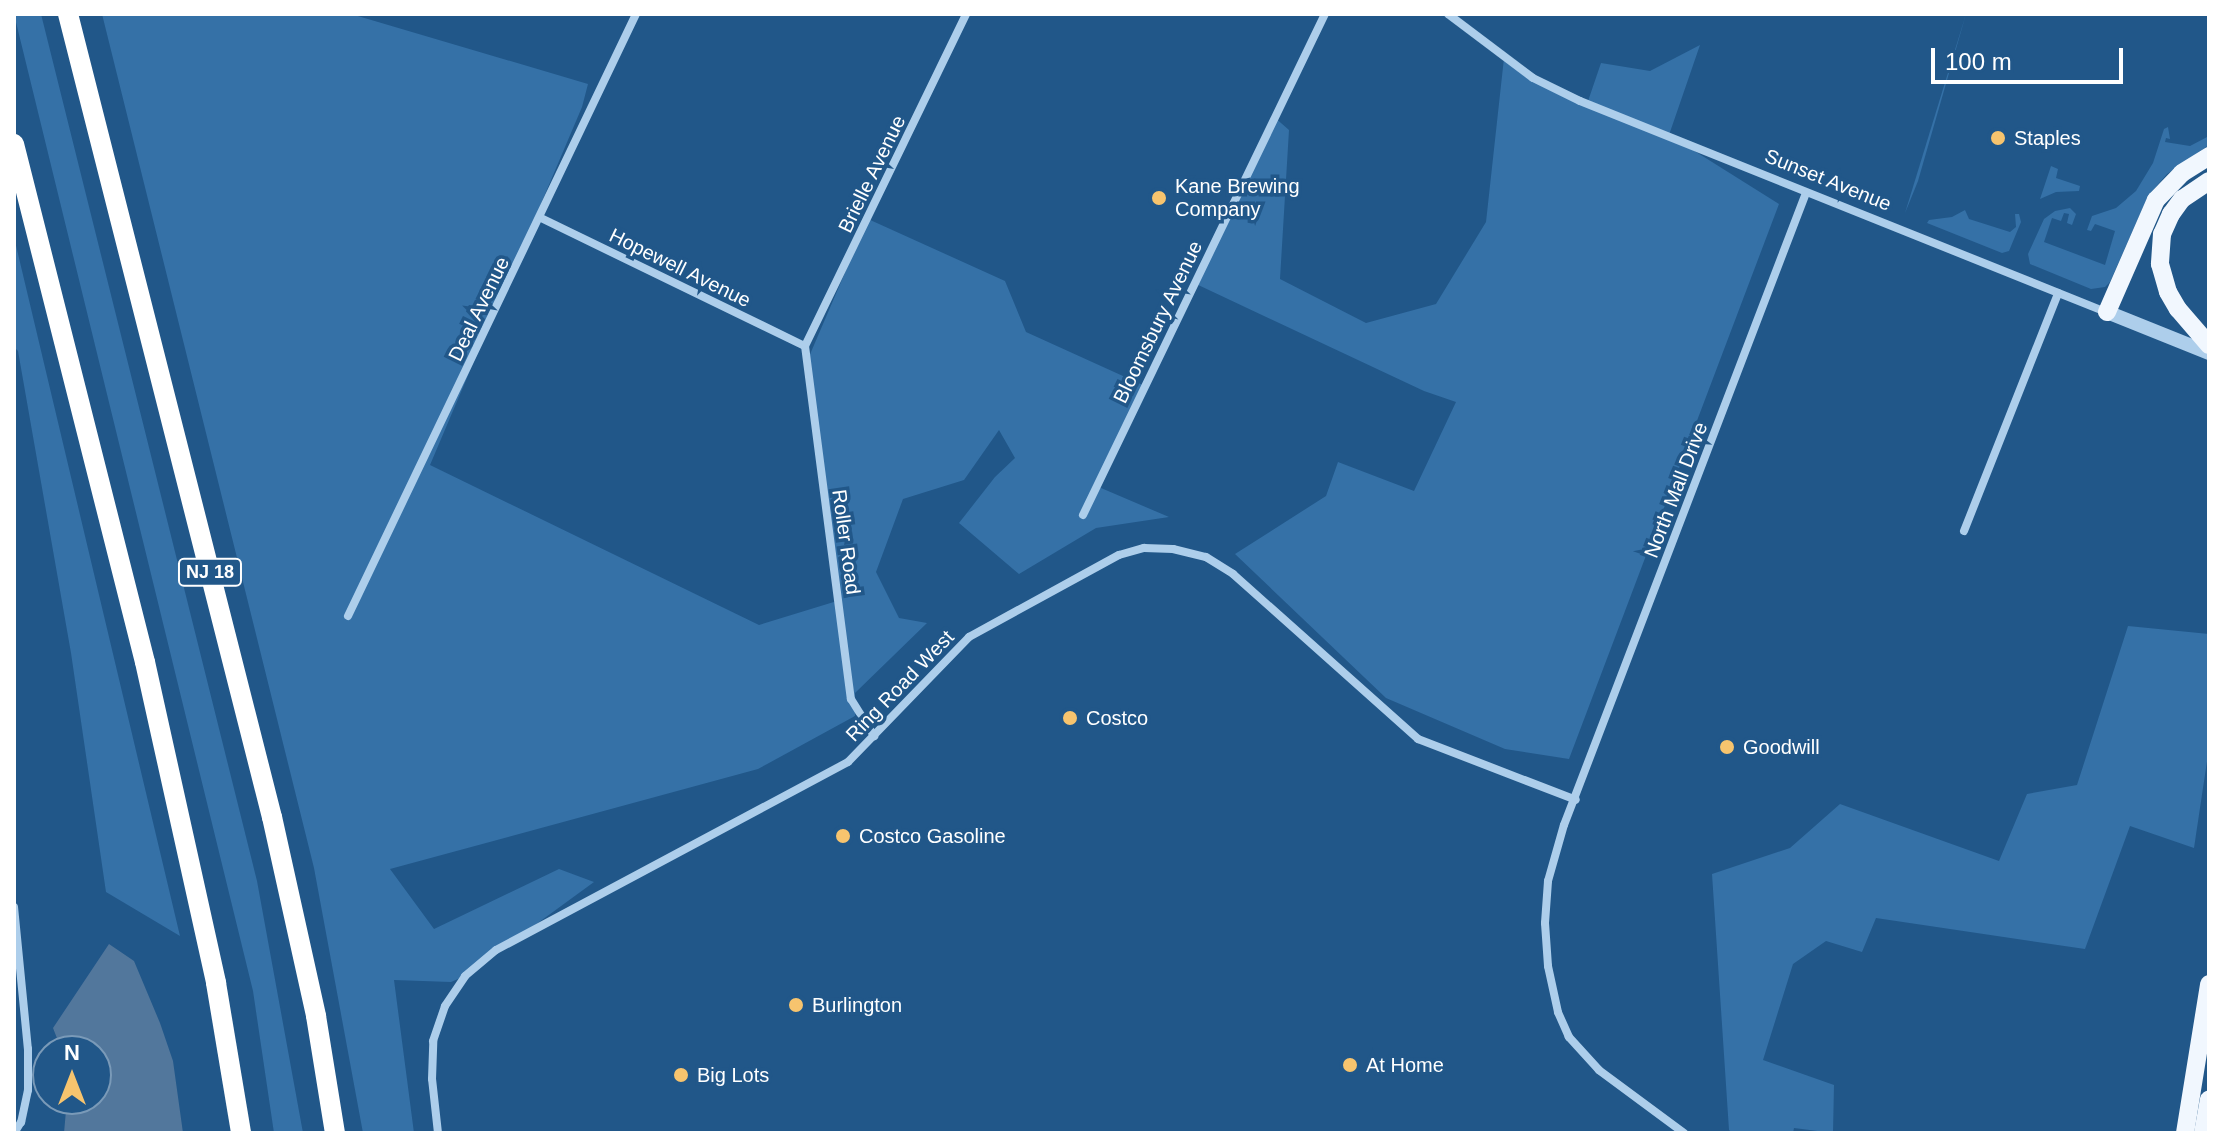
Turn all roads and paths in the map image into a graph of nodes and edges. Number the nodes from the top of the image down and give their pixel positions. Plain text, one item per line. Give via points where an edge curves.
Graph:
1 (68, 14) edge
2 (636, 14) edge
3 (966, 14) edge
4 (1325, 14) edge
5 (1448, 14) edge
6 (14, 144) edge
7 (2209, 156) edge
8 (2209, 181) edge
9 (1806, 193) junction
10 (541, 218) junction
11 (2058, 293) junction
12 (2107, 312) junction
13 (2209, 345) edge
14 (805, 346) junction
15 (2209, 353) edge
16 (1083, 515) dead end
17 (1964, 531) dead end
18 (348, 616) dead end
19 (874, 736) junction
20 (1576, 800) junction
21 (14, 907) edge
22 (2209, 984) edge
23 (2209, 1100) edge
24 (14, 1133) edge
25 (241, 1133) edge
26 (335, 1133) edge
27 (438, 1133) edge
28 (1684, 1133) edge
29 (2185, 1133) edge
30 (2203, 1133) edge

1 - 26 highway, NJ 18 via 272,817 314,1003
2 - 10 street, Deal Avenue
3 - 14 street, Brielle Avenue
4 - 16 street, Bloomsbury Avenue
5 - 9 street, Sunset Avenue via 1551,88
6 - 25 highway via 145,662 216,983
7 - 12 main road via 2182,173 2156,200
8 - 13 main road via 2182,199 2171,214 2162,234 2160,264 2178,309
9 - 11 street, Sunset Avenue
9 - 20 street, North Mall Drive
10 - 14 street, Hopewell Avenue
10 - 18 street, Deal Avenue
11 - 12 street, Sunset Avenue
11 - 17 street
12 - 15 street, Sunset Avenue
14 - 19 street, Roller Road via 851,699
19 - 20 street, Ring Road West via 969,637 1119,555 1144,548 1173,549 1206,557 1233,574 1418,739
19 - 27 street, Ring Road West via 848,762 496,950 465,976 445,1006 433,1041
20 - 28 street, North Mall Drive via 1553,859 1546,900 1548,966 1558,1012 1585,1058
21 - 24 street via 28,1090
22 - 29 main road
23 - 30 main road

